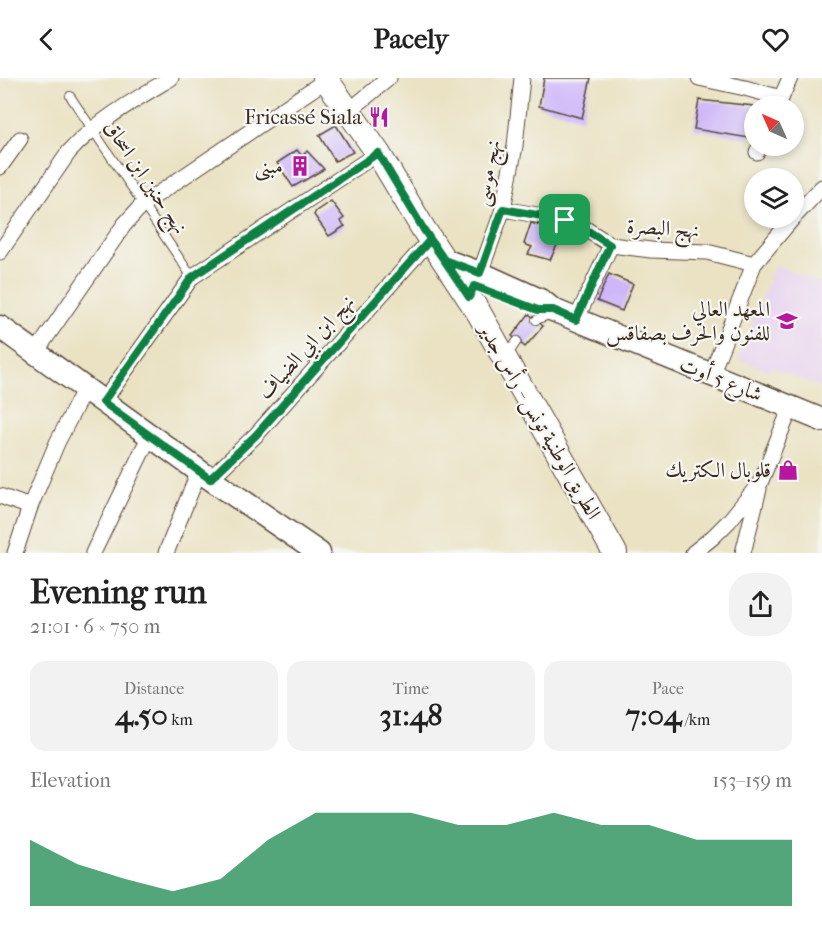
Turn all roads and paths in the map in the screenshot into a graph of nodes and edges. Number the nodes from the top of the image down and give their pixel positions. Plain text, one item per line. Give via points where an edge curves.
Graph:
1 (171, 78) edge
2 (389, 78) edge
3 (522, 78) edge
4 (699, 78) edge
5 (790, 78) edge
6 (326, 79) edge
7 (70, 96) dead end
8 (764, 96) edge
9 (782, 96) edge
10 (350, 111) junction
11 (93, 130) junction
12 (20, 139) dead end
13 (378, 153) junction
14 (0, 167) edge
15 (822, 187) edge
16 (143, 204) junction
17 (804, 206) edge
18 (503, 209) junction
19 (784, 228) edge
20 (430, 240) junction
21 (610, 245) junction
22 (0, 252) edge
23 (754, 264) junction
24 (192, 277) junction
25 (470, 285) junction
26 (556, 316) junction
27 (0, 327) edge
28 (518, 341) dead end
29 (36, 352) junction
30 (507, 363) junction
31 (711, 375) junction
32 (85, 388) junction
33 (103, 402) junction
34 (791, 407) junction
35 (822, 420) edge
36 (150, 435) junction
37 (204, 475) junction
38 (760, 483) junction
39 (0, 496) edge
40 (30, 507) junction
41 (15, 553) edge
42 (93, 553) edge
43 (166, 553) edge
44 (319, 553) edge
45 (615, 553) edge
46 (693, 553) edge
47 (743, 553) edge

1 - 11 street
2 - 10 street
3 - 18 street, نهج موسى
4 - 8 street
5 - 9 street
6 - 10 main road, الطريق الوطنية تونس - رأس جدير
6 - 16 street
7 - 11 lane, نهج حنين ابن اسحاق
10 - 13 main road, الطريق الوطنية تونس - رأس جدير
11 - 16 lane, نهج حنين ابن اسحاق
11 - 22 street via 69,152
12 - 14 street
13 - 20 main road, الطريق الوطنية تونس - رأس جدير
13 - 24 street
15 - 17 street
16 - 24 lane, نهج حنين ابن اسحاق
16 - 29 street via 124,225
18 - 21 street, نهج البصرة via 565,220
18 - 25 street, نهج موسى
19 - 23 street
20 - 25 main road, الطريق الوطنية تونس - رأس جدير
20 - 37 street, نهج ابن ابي الضياف via 256,435
21 - 23 street, نهج البصرة via 707,252
21 - 26 street
23 - 31 street
24 - 33 street
25 - 26 main road, شارع 5 أوت via 542,301
25 - 30 main road, الطريق الوطنية تونس - رأس جدير
26 - 31 main road, شارع 5 أوت
27 - 29 main road
28 - 30 lane
29 - 32 main road
30 - 45 main road, الطريق الوطنية تونس - رأس جدير
31 - 34 main road, شارع 5 أوت
32 - 33 main road
32 - 40 street
33 - 36 main road
34 - 35 main road, شارع 5 أوت
34 - 38 street
36 - 37 main road
36 - 42 street
37 - 43 street, نهج ابن ابي الضياف
37 - 44 main road
38 - 46 street via 729,521
38 - 47 street
39 - 40 street
40 - 41 street

